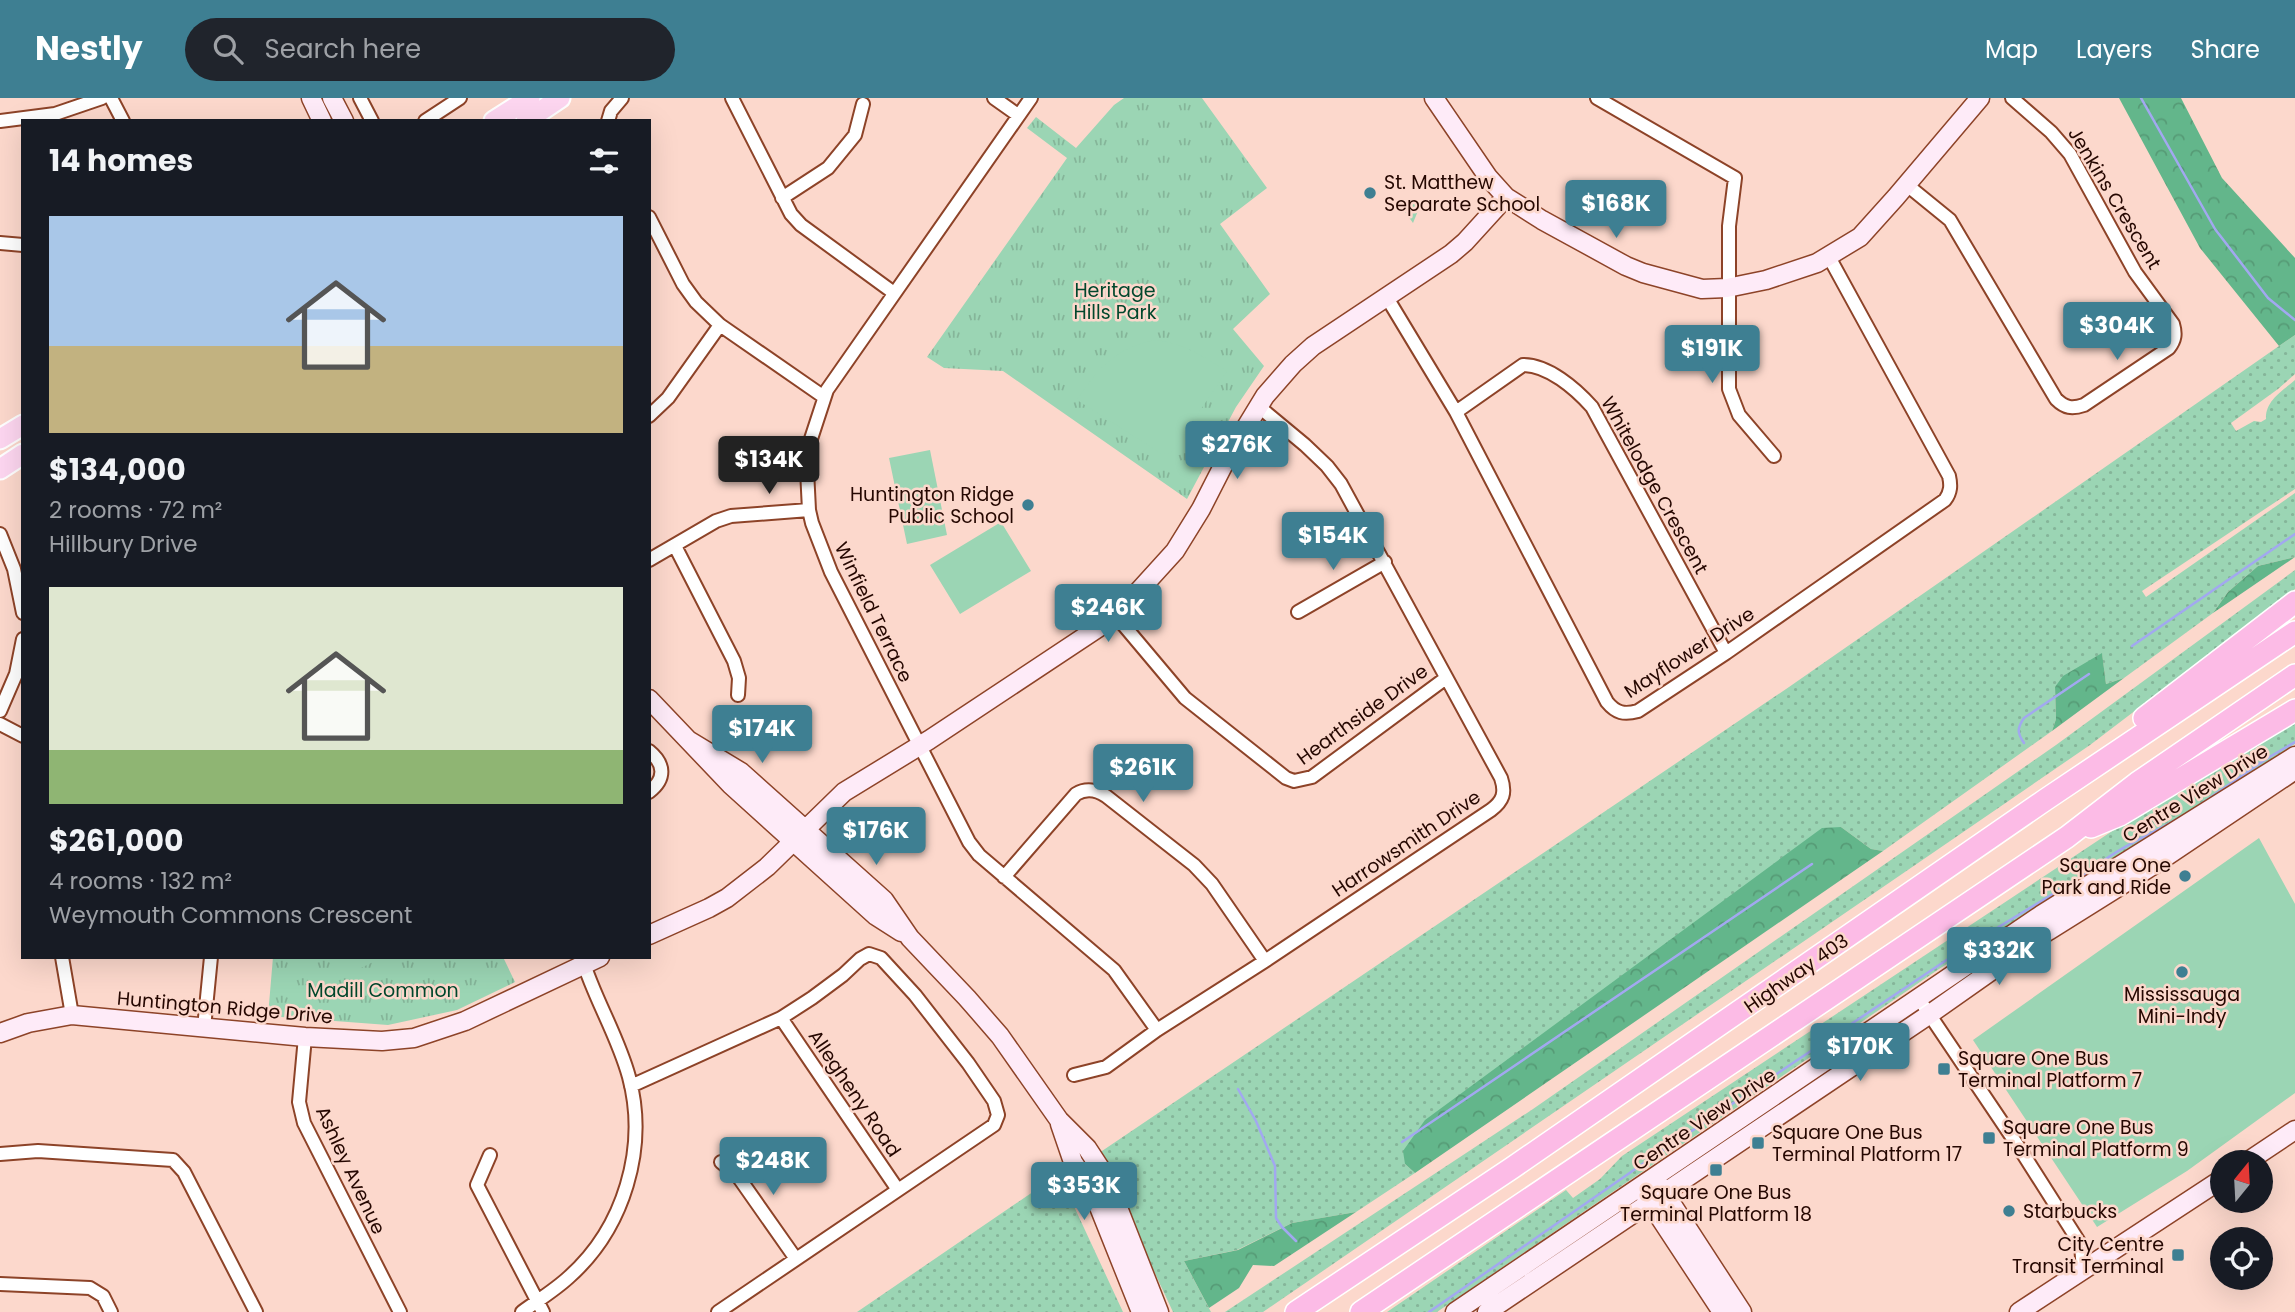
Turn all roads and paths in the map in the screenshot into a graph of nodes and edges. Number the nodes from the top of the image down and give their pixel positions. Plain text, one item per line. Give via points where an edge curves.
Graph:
1 (102, 98) edge
2 (111, 98) edge
3 (311, 98) edge
4 (332, 98) edge
5 (360, 98) edge
6 (460, 98) edge
7 (530, 98) edge
8 (560, 98) edge
9 (622, 98) edge
10 (732, 98) edge
11 (994, 98) edge
12 (1031, 98) edge
13 (1434, 98) edge
14 (1597, 98) edge
15 (1980, 98) edge
16 (2012, 98) edge
17 (863, 104) dead end
18 (1018, 115) junction
19 (122, 119) edge
20 (321, 119) edge
21 (343, 119) edge
22 (371, 119) edge
23 (428, 119) edge
24 (497, 119) edge
25 (529, 119) edge
26 (609, 119) edge
27 (0, 121) edge
28 (1907, 185) junction
29 (1506, 197) junction
30 (782, 198) junction
31 (651, 221) edge
32 (0, 243) edge
33 (21, 245) edge
34 (1829, 257) junction
35 (1727, 288) junction
36 (894, 293) junction
37 (1387, 296) junction
38 (720, 325) junction
39 (824, 397) junction
40 (1258, 406) junction
41 (1456, 412) junction
42 (651, 414) edge
43 (21, 426) edge
44 (0, 439) edge
45 (21, 455) edge
46 (1773, 456) dead end
47 (0, 469) edge
48 (809, 510) junction
49 (0, 534) edge
50 (676, 546) junction
51 (651, 559) edge
52 (1385, 562) junction
53 (2295, 602) edge
54 (21, 603) edge
55 (1298, 612) dead end
56 (1116, 616) junction
57 (2295, 632) edge
58 (21, 649) edge
59 (1726, 653) junction
60 (2295, 675) edge
61 (1446, 678) junction
62 (738, 695) dead end
63 (651, 701) edge
64 (2295, 710) edge
65 (0, 711) edge
66 (0, 724) edge
67 (21, 735) edge
68 (918, 746) junction
69 (651, 753) edge
70 (2295, 756) edge
71 (2295, 770) edge
72 (2076, 780) junction
73 (651, 790) edge
74 (799, 835) junction
75 (2067, 837) junction
76 (1004, 877) junction
77 (651, 934) edge
78 (62, 959) edge
79 (211, 959) edge
80 (589, 960) edge
81 (1265, 961) junction
82 (1924, 1006) junction
83 (72, 1015) junction
84 (781, 1018) junction
85 (204, 1028) junction
86 (1157, 1030) junction
87 (0, 1033) edge
88 (305, 1037) junction
89 (1074, 1075) dead end
90 (631, 1086) junction
91 (1059, 1121) junction
92 (2295, 1129) edge
93 (2264, 1150) edge
94 (0, 1154) edge
95 (490, 1155) dead end
96 (721, 1162) dead end
97 (1647, 1182) junction
98 (2210, 1187) edge
99 (898, 1190) junction
100 (1658, 1198) junction
101 (796, 1259) junction
102 (2083, 1270) junction
103 (0, 1284) edge
104 (540, 1306) edge
105 (111, 1312) edge
106 (256, 1312) edge
107 (400, 1312) edge
108 (522, 1312) edge
109 (718, 1312) edge
110 (1141, 1312) edge
111 (1159, 1312) edge
112 (1296, 1312) edge
113 (1361, 1312) edge
114 (1455, 1312) edge
115 (1487, 1312) edge
116 (1722, 1312) edge
117 (1742, 1312) edge
118 (2019, 1312) edge

1 - 27 street via 55,114
2 - 19 street
3 - 20 street
4 - 21 street
5 - 22 street
6 - 23 street
7 - 24 main road
8 - 25 main road
9 - 26 street
10 - 30 street
11 - 18 street
12 - 18 street, Winfield Terrace
13 - 29 street
14 - 35 street via 1735,178
15 - 28 street
16 - 28 street, Jenkins Crescent via 2070,155 2135,272 2173,324 2176,332 2169,348 2084,405 2062,405 1950,220
17 - 30 street via 855,135 828,168
18 - 36 street, Winfield Terrace
28 - 34 street via 1860,237
29 - 35 street via 1643,273 1702,289
29 - 37 street via 1458,248
30 - 36 street via 802,225
31 - 38 street via 683,284
32 - 33 street
34 - 35 street via 1766,280
34 - 59 street, Mayflower Drive via 1949,476 1951,489 1945,500
35 - 46 street via 1729,389 1739,415
36 - 39 street, Winfield Terrace
37 - 40 street via 1313,346
37 - 41 street, Mayflower Drive
38 - 39 street
38 - 42 street via 668,398
39 - 48 street, Winfield Terrace via 809,445
40 - 52 street, Harrowsmith Drive via 1327,466 1352,500
40 - 56 street via 1175,551
41 - 59 street, Whitelodge Crescent via 1522,365 1534,365 1577,390 1592,407
41 - 59 street, Mayflower Drive via 1614,711 1638,711
43 - 44 main road
45 - 47 main road
48 - 50 street via 731,516
48 - 68 street, Winfield Terrace via 831,572
49 - 54 street
50 - 51 street
50 - 62 street via 734,660
52 - 55 street
52 - 61 street, Harrowsmith Drive
53 - 72 highway via 2118,738
56 - 61 street, Hearthside Drive via 1185,698 1294,781 1312,777
56 - 68 street
57 - 72 highway, Highway 403
58 - 65 street
60 - 75 highway, Highway 403
61 - 81 street, Harrowsmith Drive via 1501,778 1504,796 1500,803
63 - 74 street via 732,785
64 - 75 highway via 2120,815
66 - 67 street
68 - 74 street via 844,792
68 - 76 street, Winfield Terrace via 969,842
69 - 73 street via 662,773
70 - 82 street, Centre View Drive via 2041,915
71 - 82 street, Centre View Drive via 2155,864
72 - 112 highway, Highway 403
74 - 77 street via 727,898
74 - 91 street via 884,900 910,938 1000,1037
75 - 113 highway, Highway 403
76 - 81 street via 1076,794 1095,791 1194,865
76 - 86 street, Winfield Terrace via 1114,970
78 - 83 street
79 - 85 street
80 - 88 street, Huntington Ridge Drive via 465,1021 414,1038
80 - 90 street
81 - 86 street, Harrowsmith Drive
82 - 97 street, Centre View Drive
82 - 100 street, Centre View Drive
82 - 102 street via 2081,1245
83 - 85 street, Huntington Ridge Drive
83 - 87 street, Huntington Ridge Drive
84 - 90 street
84 - 99 street, Allegheny Road
84 - 99 street via 869,954 881,958 915,995 981,1082 996,1108 994,1125
85 - 88 street, Huntington Ridge Drive
86 - 89 street, Harrowsmith Drive via 1105,1067
88 - 107 street, Ashley Avenue via 299,1102 304,1123
90 - 104 street via 635,1149 628,1185 613,1222 594,1250
91 - 110 street
91 - 111 street via 1087,1148 1106,1177
92 - 93 street
94 - 106 street via 38,1151 173,1160 184,1172
95 - 104 street via 477,1185
96 - 101 street via 737,1175
97 - 100 street
97 - 114 street, Centre View Drive
98 - 102 street
99 - 101 street
100 - 115 street, Centre View Drive
100 - 116 street
100 - 117 street
101 - 109 street
102 - 118 street
103 - 105 street via 90,1288 103,1296
104 - 108 street

